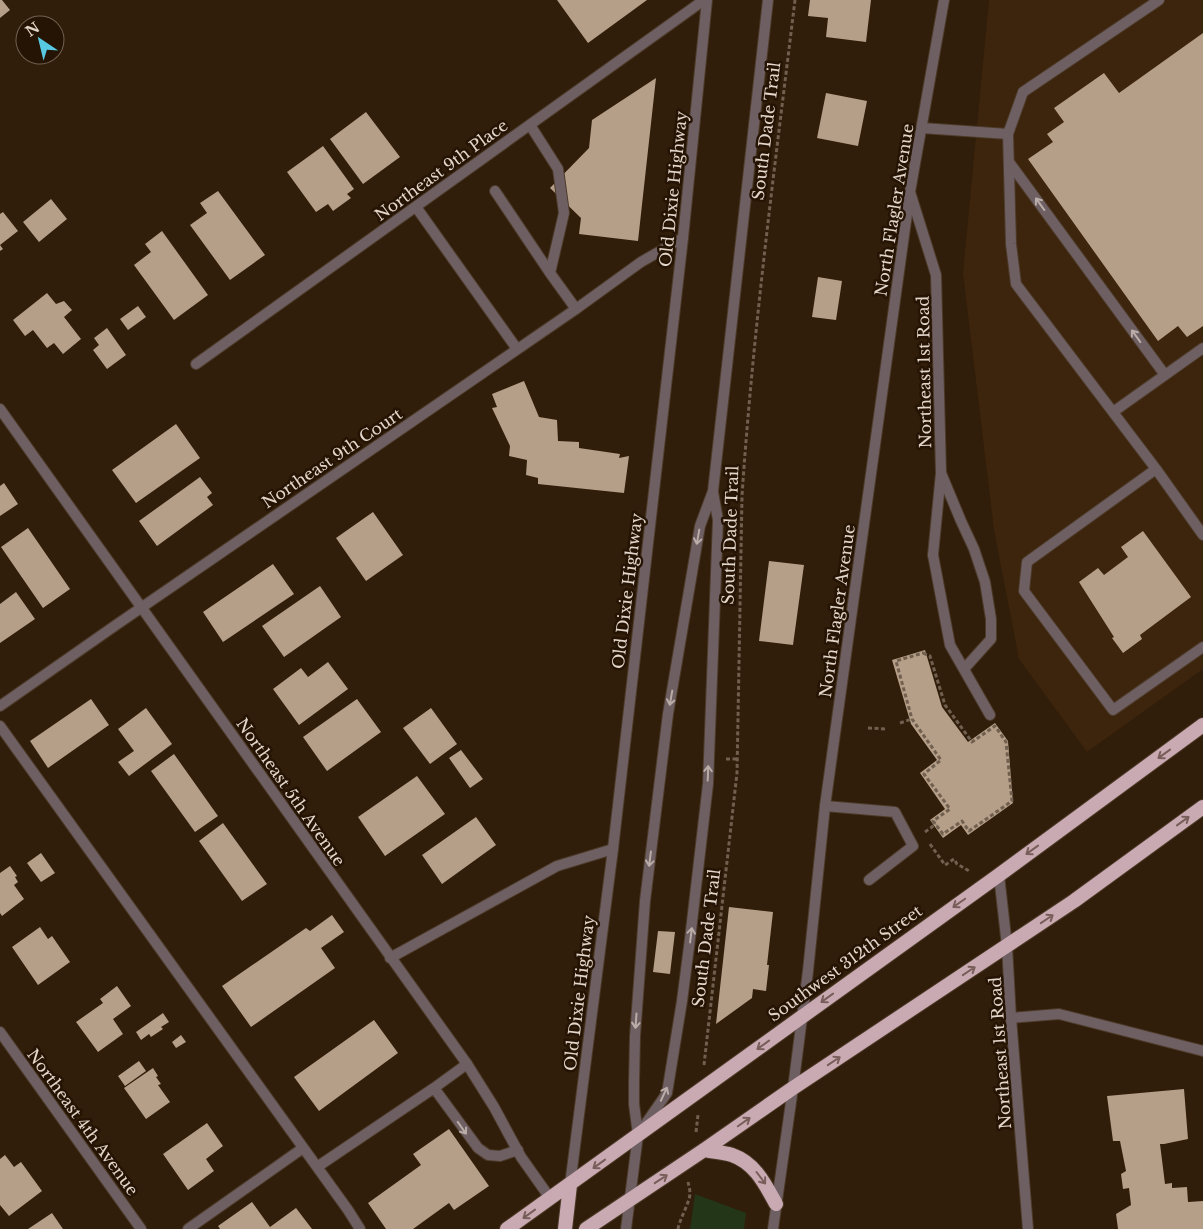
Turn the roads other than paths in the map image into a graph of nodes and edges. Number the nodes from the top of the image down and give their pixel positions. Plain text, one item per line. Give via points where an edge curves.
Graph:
1 (706, 0) edge
2 (768, 0) edge
3 (944, 0) edge
4 (1159, 0) edge
5 (530, 125) junction
6 (922, 128) junction
7 (1008, 134) junction
8 (1009, 162) junction
9 (495, 191) dead end
10 (910, 192) junction
11 (416, 206) junction
12 (683, 238) junction
13 (550, 273) junction
14 (576, 309) junction
15 (1203, 348) edge
16 (517, 349) junction
17 (196, 364) dead end
18 (1165, 375) junction
19 (0, 409) edge
20 (1113, 412) junction
21 (1156, 469) junction
22 (941, 473) junction
23 (712, 491) junction
24 (1203, 536) edge
25 (141, 607) junction
26 (1203, 647) edge
27 (964, 668) junction
28 (0, 706) edge
29 (990, 715) dead end
30 (1203, 725) edge
31 (0, 726) edge
32 (825, 806) junction
33 (1203, 807) edge
34 (612, 849) junction
35 (999, 875) junction
36 (868, 880) dead end
37 (1007, 946) junction
38 (390, 958) junction
39 (802, 1016) junction
40 (1011, 1018) junction
41 (0, 1032) edge
42 (1203, 1052) edge
43 (467, 1064) junction
44 (434, 1088) junction
45 (793, 1088) junction
46 (638, 1135) junction
47 (303, 1148) junction
48 (518, 1150) junction
49 (704, 1150) junction
50 (318, 1167) junction
51 (570, 1185) junction
52 (550, 1198) junction
53 (630, 1200) junction
54 (776, 1204) junction
55 (141, 1229) edge
56 (188, 1229) edge
57 (360, 1229) edge
58 (508, 1229) edge
59 (565, 1229) edge
60 (586, 1229) edge
61 (626, 1229) edge
62 (773, 1229) edge
63 (1028, 1229) edge

1 - 5 street, Northeast 9th Place
1 - 12 street, Old Dixie Highway
2 - 23 street
3 - 6 street, North Flagler Avenue
4 - 7 street via 1024,92
5 - 11 street, Northeast 9th Place
5 - 13 street via 558,169 564,213
6 - 7 street
6 - 10 street, North Flagler Avenue
7 - 8 street
18 -> 8 street
8 - 20 street via 1011,244 1016,284
9 - 13 street
10 - 22 street, Northeast 1st Road via 936,275
10 - 32 street, North Flagler Avenue
11 - 16 street
11 - 17 street, Northeast 9th Place
12 - 14 street, Northeast 9th Court via 641,262
12 - 34 street, Old Dixie Highway
13 - 14 street
14 - 16 street, Northeast 9th Court
15 - 18 street
16 - 25 street, Northeast 9th Court
18 - 20 street
19 - 25 street, Northeast 5th Avenue
20 - 21 street
21 - 24 street
21 - 26 street via 1027,562 1024,591 1113,710
22 - 27 street, Northeast 1st Road via 933,555 950,645
22 - 27 street via 974,549 985,582 991,619 991,639
23 -> 46 street via 700,526 675,676 647,882 634,1064
46 -> 23 street via 667,1093 682,1001 708,784 718,520
25 - 28 street, Northeast 9th Court
25 - 38 street, Northeast 5th Avenue
27 - 29 street, Northeast 1st Road
30 -> 35 highway, Southwest 312th Street
31 - 47 street
32 - 36 street via 895,812 913,846
32 - 39 street, North Flagler Avenue
37 -> 33 highway
34 - 38 street via 557,866
34 - 51 street, Old Dixie Highway
35 - 37 street, Northeast 1st Road
35 -> 39 highway, Southwest 312th Street
37 - 40 street, Northeast 1st Road
45 -> 37 highway
38 - 43 street, Northeast 5th Avenue
39 - 45 street, North Flagler Avenue
39 -> 46 highway, Southwest 312th Street
40 - 42 street via 1058,1014
40 - 63 street, Northeast 1st Road
41 - 55 street, Northeast 4th Avenue
43 - 44 street
43 - 48 street, Northeast 5th Avenue
44 -> 48 street via 478,1148 488,1155 500,1156
44 - 50 street
49 -> 45 highway
45 - 54 street, North Flagler Avenue
46 -> 51 highway, Southwest 312th Street
46 - 53 street
47 - 50 street
47 - 56 street
48 - 52 street, Northeast 5th Avenue
53 -> 49 highway
49 -> 54 highway via 744,1160 765,1184
50 - 57 street
51 - 52 highway, Southwest 312th Street
51 - 59 highway
52 -> 58 highway, Southwest 312th Street
53 - 60 highway
53 - 61 street
54 - 62 street, North Flagler Avenue

